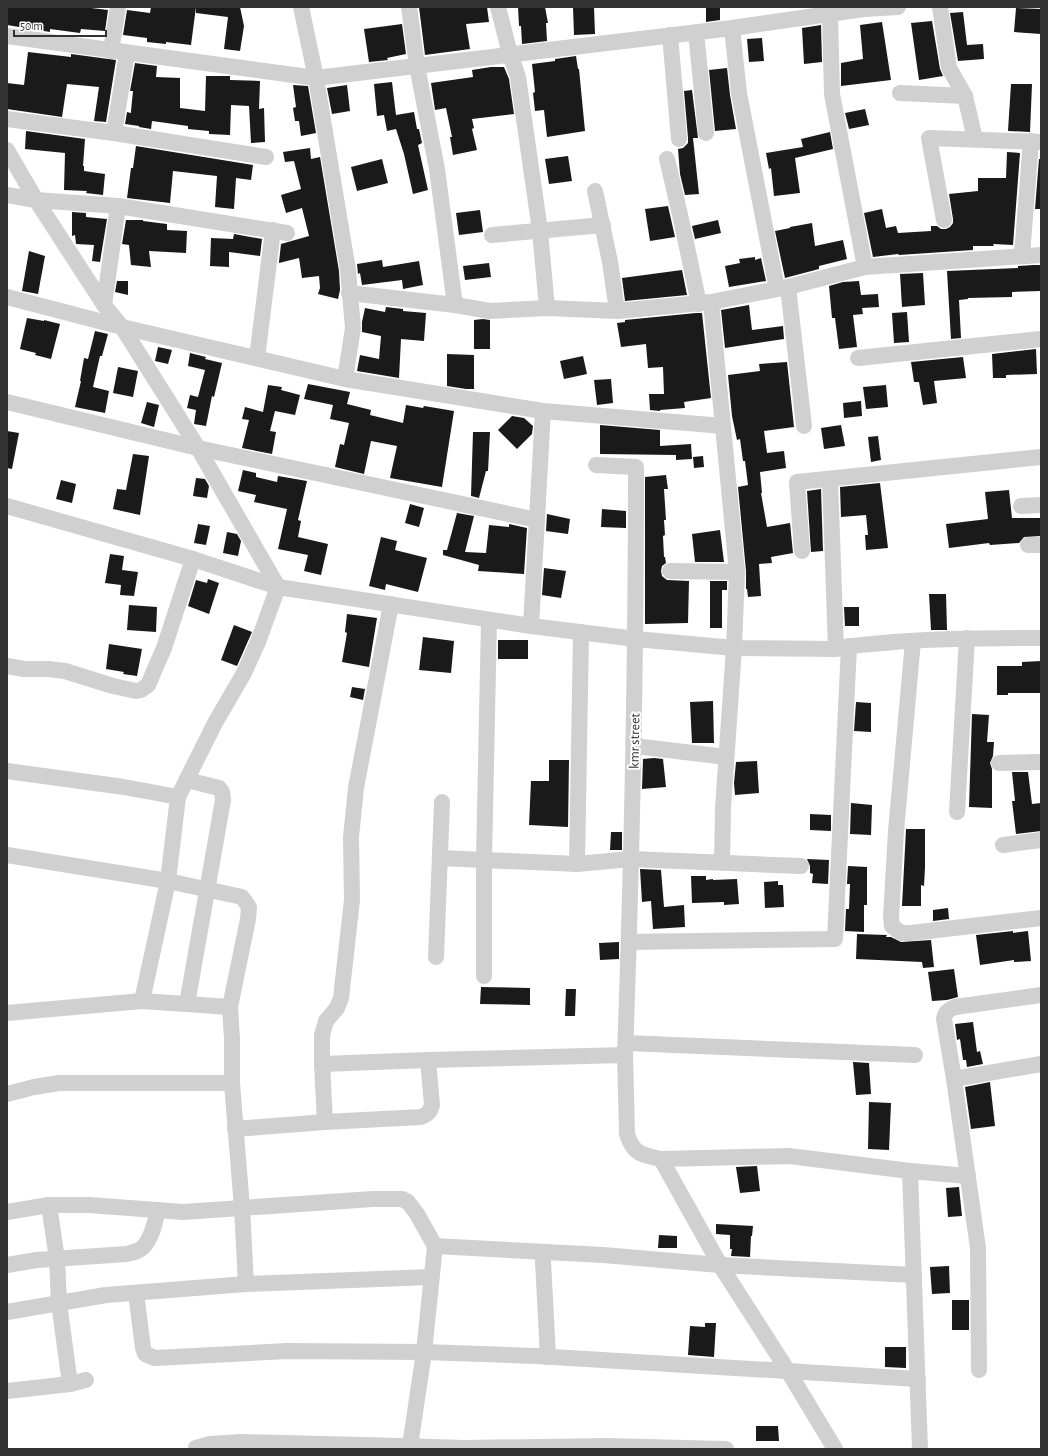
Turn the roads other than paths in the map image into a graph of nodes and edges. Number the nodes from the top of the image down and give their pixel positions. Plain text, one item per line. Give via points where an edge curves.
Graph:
1 (118, 7) edge
2 (301, 7) edge
3 (409, 7) edge
4 (498, 7) edge
5 (892, 7) edge
6 (940, 7) edge
7 (848, 9) edge
8 (804, 12) edge
9 (830, 14) junction
10 (732, 28) junction
11 (696, 32) junction
12 (670, 35) junction
13 (7, 36) edge
14 (111, 51) junction
15 (127, 53) junction
16 (510, 54) junction
17 (417, 66) junction
18 (316, 78) junction
19 (900, 92) dead end
20 (965, 96) junction
21 (7, 119) edge
22 (114, 133) junction
23 (706, 133) dead end
24 (680, 139) dead end
25 (975, 139) junction
26 (1038, 139) edge
27 (7, 150) edge
28 (266, 157) dead end
29 (666, 160) dead end
30 (594, 191) dead end
31 (7, 195) edge
32 (36, 200) junction
33 (118, 206) junction
34 (944, 220) dead end
35 (603, 225) junction
36 (540, 231) junction
37 (492, 235) dead end
38 (1041, 254) edge
39 (1022, 255) junction
40 (864, 267) junction
41 (783, 288) junction
42 (349, 293) junction
43 (7, 297) edge
44 (705, 303) junction
45 (104, 305) junction
46 (455, 305) junction
47 (547, 308) junction
48 (617, 311) junction
49 (122, 327) junction
50 (1041, 339) edge
51 (256, 358) junction
52 (858, 358) dead end
53 (345, 379) junction
54 (7, 402) edge
55 (543, 411) junction
56 (723, 426) junction
57 (804, 426) dead end
58 (198, 448) junction
59 (1041, 457) edge
60 (596, 465) dead end
61 (830, 479) junction
62 (1041, 505) edge
63 (7, 506) edge
64 (1021, 506) dead end
65 (537, 520) junction
66 (802, 551) dead end
67 (193, 560) junction
68 (670, 571) dead end
69 (738, 572) junction
70 (278, 587) junction
71 (391, 604) junction
72 (489, 620) junction
73 (531, 626) junction
74 (581, 632) junction
75 (967, 638) junction
76 (1041, 638) edge
77 (636, 639) junction
78 (913, 641) junction
79 (734, 648) junction
80 (843, 648) junction
81 (7, 666) edge
82 (634, 746) junction
83 (726, 757) junction
84 (1041, 762) edge
85 (999, 763) dead end
86 (7, 771) edge
87 (187, 780) junction
88 (178, 797) junction
89 (442, 802) dead end
90 (957, 812) dead end
91 (1041, 840) edge
92 (1003, 845) dead end
93 (7, 855) edge
94 (440, 858) junction
95 (484, 860) junction
96 (631, 860) junction
97 (722, 862) junction
98 (578, 864) junction
99 (801, 866) dead end
100 (168, 881) junction
101 (207, 890) junction
102 (1041, 918) edge
103 (629, 942) junction
104 (436, 957) dead end
105 (484, 976) dead end
106 (1041, 995) edge
107 (142, 1001) junction
108 (187, 1004) junction
109 (230, 1007) junction
110 (7, 1013) edge
111 (625, 1049) junction
112 (915, 1055) dead end
113 (428, 1060) junction
114 (322, 1064) junction
115 (1041, 1064) edge
116 (954, 1079) junction
117 (232, 1082) junction
118 (7, 1094) edge
119 (325, 1122) junction
120 (235, 1129) junction
121 (661, 1159) junction
122 (910, 1171) junction
123 (968, 1176) junction
124 (49, 1205) junction
125 (242, 1208) junction
126 (158, 1210) junction
127 (7, 1212) edge
128 (435, 1246) junction
129 (544, 1252) junction
130 (57, 1259) junction
131 (7, 1265) edge
132 (720, 1265) junction
133 (914, 1275) junction
134 (431, 1276) junction
135 (246, 1284) junction
136 (136, 1293) junction
137 (59, 1303) junction
138 (7, 1312) edge
139 (424, 1352) junction
140 (548, 1357) junction
141 (979, 1370) dead end
142 (788, 1371) junction
143 (918, 1379) junction
144 (86, 1380) dead end
145 (70, 1384) junction
146 (7, 1392) edge
147 (404, 1447) edge
148 (192, 1448) edge
149 (517, 1448) edge
150 (606, 1448) edge
151 (726, 1449) edge
152 (835, 1449) edge
153 (920, 1449) edge

1 - 14 street
2 - 18 street
3 - 17 street
4 - 16 street
5 - 7 street
6 - 20 street via 949,68
7 - 9 street
8 - 9 street
8 - 10 street
9 - 40 street via 832,94
10 - 11 street
10 - 41 street via 739,93
11 - 12 street
11 - 23 street
12 - 16 street
12 - 24 street
13 - 14 street
14 - 15 street
15 - 18 street
15 - 22 street
16 - 17 street
16 - 36 street via 518,77
17 - 18 street
17 - 46 street via 437,169
18 - 42 street via 348,270
19 - 20 street
20 - 25 street
21 - 22 street
22 - 28 street
25 - 26 street
25 - 34 street via 929,138
26 - 39 street
27 - 32 street
29 - 44 street
30 - 35 street
31 - 32 street
32 - 33 street
32 - 45 street
33 - 45 street
33 - 51 street via 280,231
35 - 36 street
35 - 48 street
36 - 37 street
36 - 47 street
38 - 39 street
39 - 40 street
40 - 41 street
41 - 44 street
41 - 57 street
42 - 46 street
42 - 53 street via 353,328
43 - 49 street
44 - 48 street
44 - 56 street
45 - 49 street
46 - 47 street via 490,311
47 - 48 street
49 - 51 street
49 - 58 street
50 - 52 street
51 - 53 street
53 - 55 street
54 - 58 street
55 - 56 street
55 - 65 street
56 - 69 street
58 - 65 street
58 - 70 street
59 - 61 street
60 - 77 street, kmr street via 636,467
61 - 66 street via 797,482
61 - 80 street
62 - 64 street
63 - 67 street
65 - 73 street
67 - 70 street
67 - 81 street via 164,648 148,685 141,690 113,686 65,671
68 - 69 street
69 - 79 street
70 - 71 street
70 - 87 street via 244,673
71 - 72 street
71 - 114 street via 356,788 351,838 352,900 341,998 337,1008 326,1021 322,1036
72 - 73 street
72 - 95 street
73 - 74 street
74 - 77 street
74 - 98 street
75 - 76 street
75 - 78 street
75 - 90 street
77 - 79 street
77 - 82 street, kmr street
78 - 80 street
78 - 102 street via 896,838 892,926 901,933 911,933
79 - 80 street
79 - 83 street
80 - 103 street via 835,939
82 - 83 street
82 - 96 street, kmr street
83 - 97 street via 722,808
84 - 85 street
86 - 88 street
87 - 88 street
87 - 101 street via 219,788 222,792 223,800
88 - 100 street
89 - 94 street
91 - 92 street
93 - 100 street
94 - 95 street
94 - 104 street
95 - 98 street
95 - 105 street
96 - 97 street
96 - 98 street
96 - 103 street, kmr street
97 - 99 street
100 - 101 street
100 - 107 street
101 - 108 street
101 - 109 street via 242,897 249,906
103 - 111 street, kmr street
106 - 116 street via 948,1010 944,1020
107 - 108 street
107 - 110 street
108 - 109 street
109 - 117 street
111 - 112 street
111 - 113 street
111 - 121 street, kmr street via 627,1134 636,1151
113 - 114 street
113 - 119 street via 432,1105 426,1115
114 - 119 street
115 - 116 street
116 - 123 street
117 - 118 street via 59,1083
117 - 120 street
119 - 120 street
120 - 125 street
121 - 122 street, kmr street via 789,1156
121 - 132 street
122 - 123 street, kmr street
122 - 133 street
123 - 141 street via 978,1248
124 - 126 street
124 - 127 street
124 - 130 street
125 - 126 street via 183,1212
125 - 128 street via 402,1199 408,1202 417,1214
125 - 135 street
126 - 130 street via 153,1230 146,1244 139,1250 127,1254
128 - 129 street
128 - 134 street
129 - 132 street
129 - 140 street
130 - 131 street
130 - 137 street
132 - 133 street
132 - 142 street
133 - 143 street
134 - 135 street
134 - 139 street
135 - 136 street
136 - 137 street
136 - 139 street via 143,1348 145,1354 155,1358 287,1351
137 - 138 street
137 - 145 street
139 - 140 street
139 - 147 street
140 - 142 street
142 - 143 street
142 - 152 street
143 - 153 street
144 - 145 street
145 - 146 street
147 - 148 street via 240,1442
147 - 149 street
149 - 150 street
150 - 151 street

